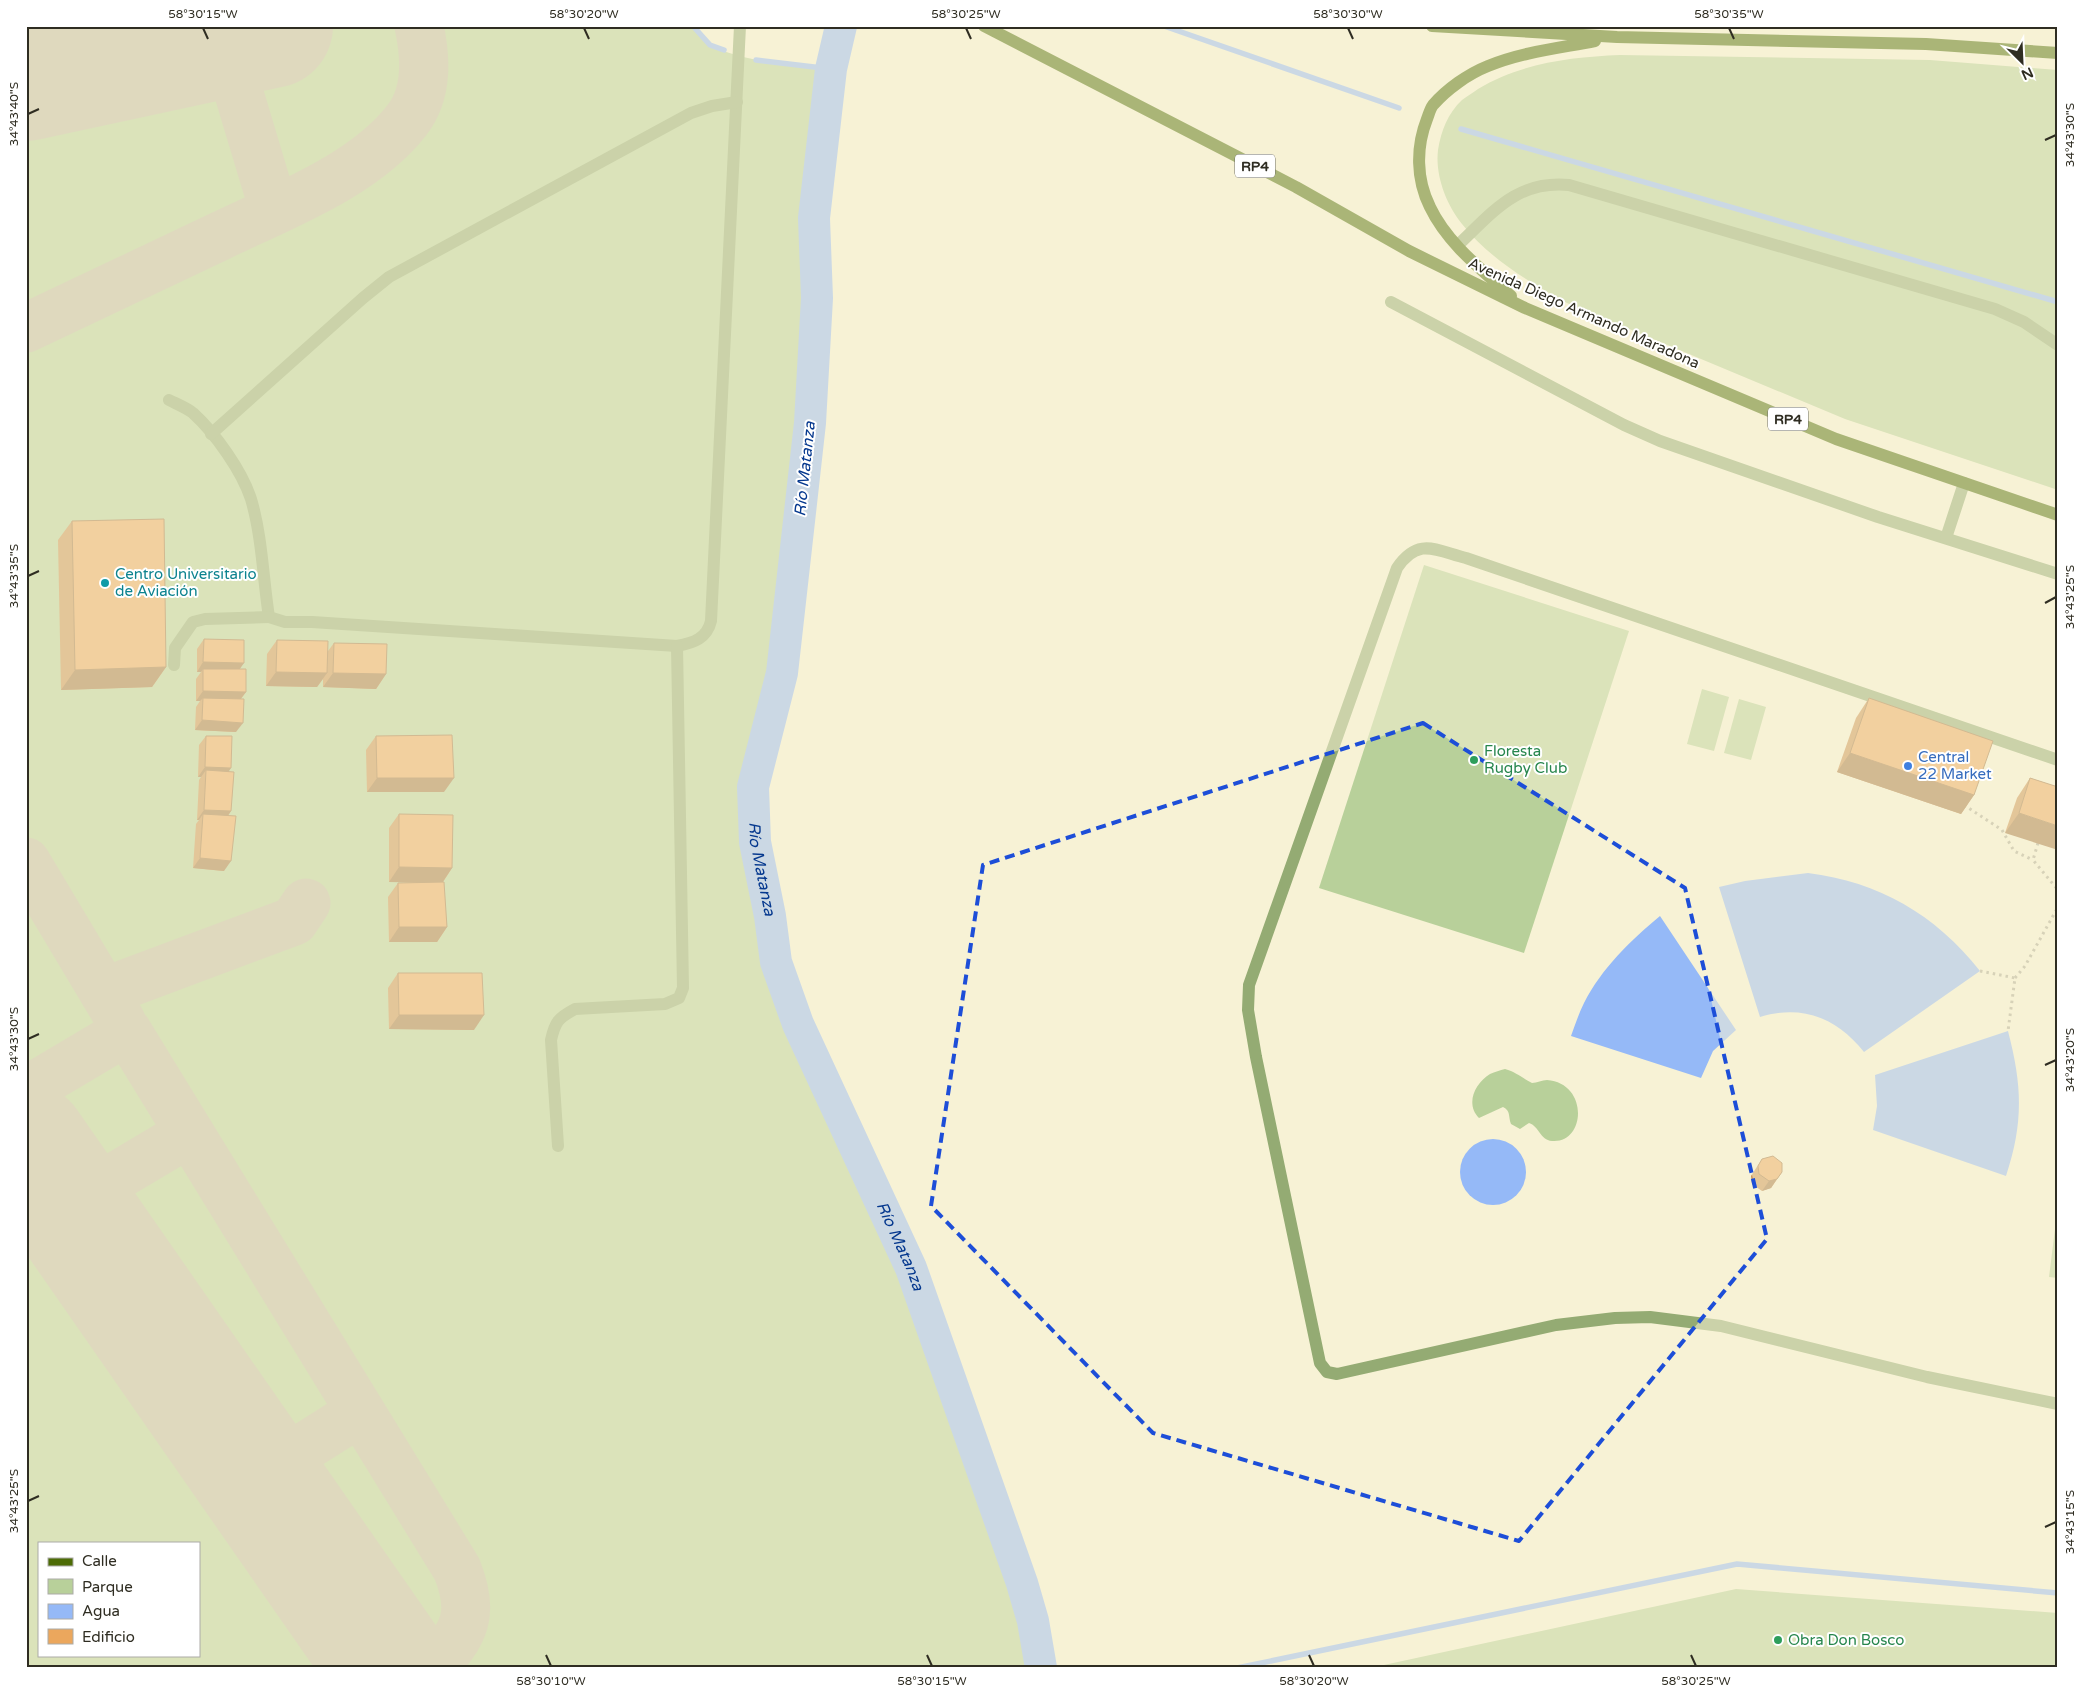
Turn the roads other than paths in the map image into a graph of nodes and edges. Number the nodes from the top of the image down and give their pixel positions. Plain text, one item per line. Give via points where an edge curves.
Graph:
1 (740, 26) edge
2 (984, 26) edge
3 (1432, 26) edge
4 (1617, 37) junction
5 (2058, 53) edge
6 (738, 102) junction
7 (1458, 245) junction
8 (1392, 302) dead end
9 (1525, 308) junction
10 (2058, 345) edge
11 (169, 400) dead end
12 (212, 434) junction
13 (1964, 483) junction
14 (2058, 515) edge
15 (1946, 538) junction
16 (2058, 574) edge
17 (269, 617) junction
18 (677, 646) junction
19 (174, 665) dead end
20 (2058, 760) edge
21 (558, 1146) dead end
22 (2058, 1404) edge

1 - 6 street
2 - 9 main road, Avenida Diego Armando Maradona / RP4 via 1296,188 1409,251
3 - 4 main road
4 - 5 main road via 1926,44
4 - 7 main road via 1531,53 1487,66 1452,87 1432,106 1422,132 1418,164 1430,207
6 - 12 street via 691,113 389,278
6 - 18 street via 711,621 709,631 701,638
7 - 9 main road
7 - 10 street via 1518,193 1542,185 1569,185 1995,309 2024,322
8 - 15 street via 1653,438
9 - 13 main road, Avenida Diego Armando Maradona / RP4 via 1836,439
11 - 12 street via 192,412
12 - 17 street via 238,471 250,498
13 - 14 main road, Avenida Diego Armando Maradona / RP4
13 - 15 street
15 - 16 street
17 - 18 street via 285,622
17 - 19 street via 193,622 176,648
18 - 21 street via 683,988 679,998 665,1004 575,1009 555,1024 551,1040
20 - 22 street via 1466,558 1427,548 1414,550 1396,568 1249,985 1248,1010 1320,1364 1327,1372 1337,1374 1556,1325 1650,1317 1721,1326 1927,1377

